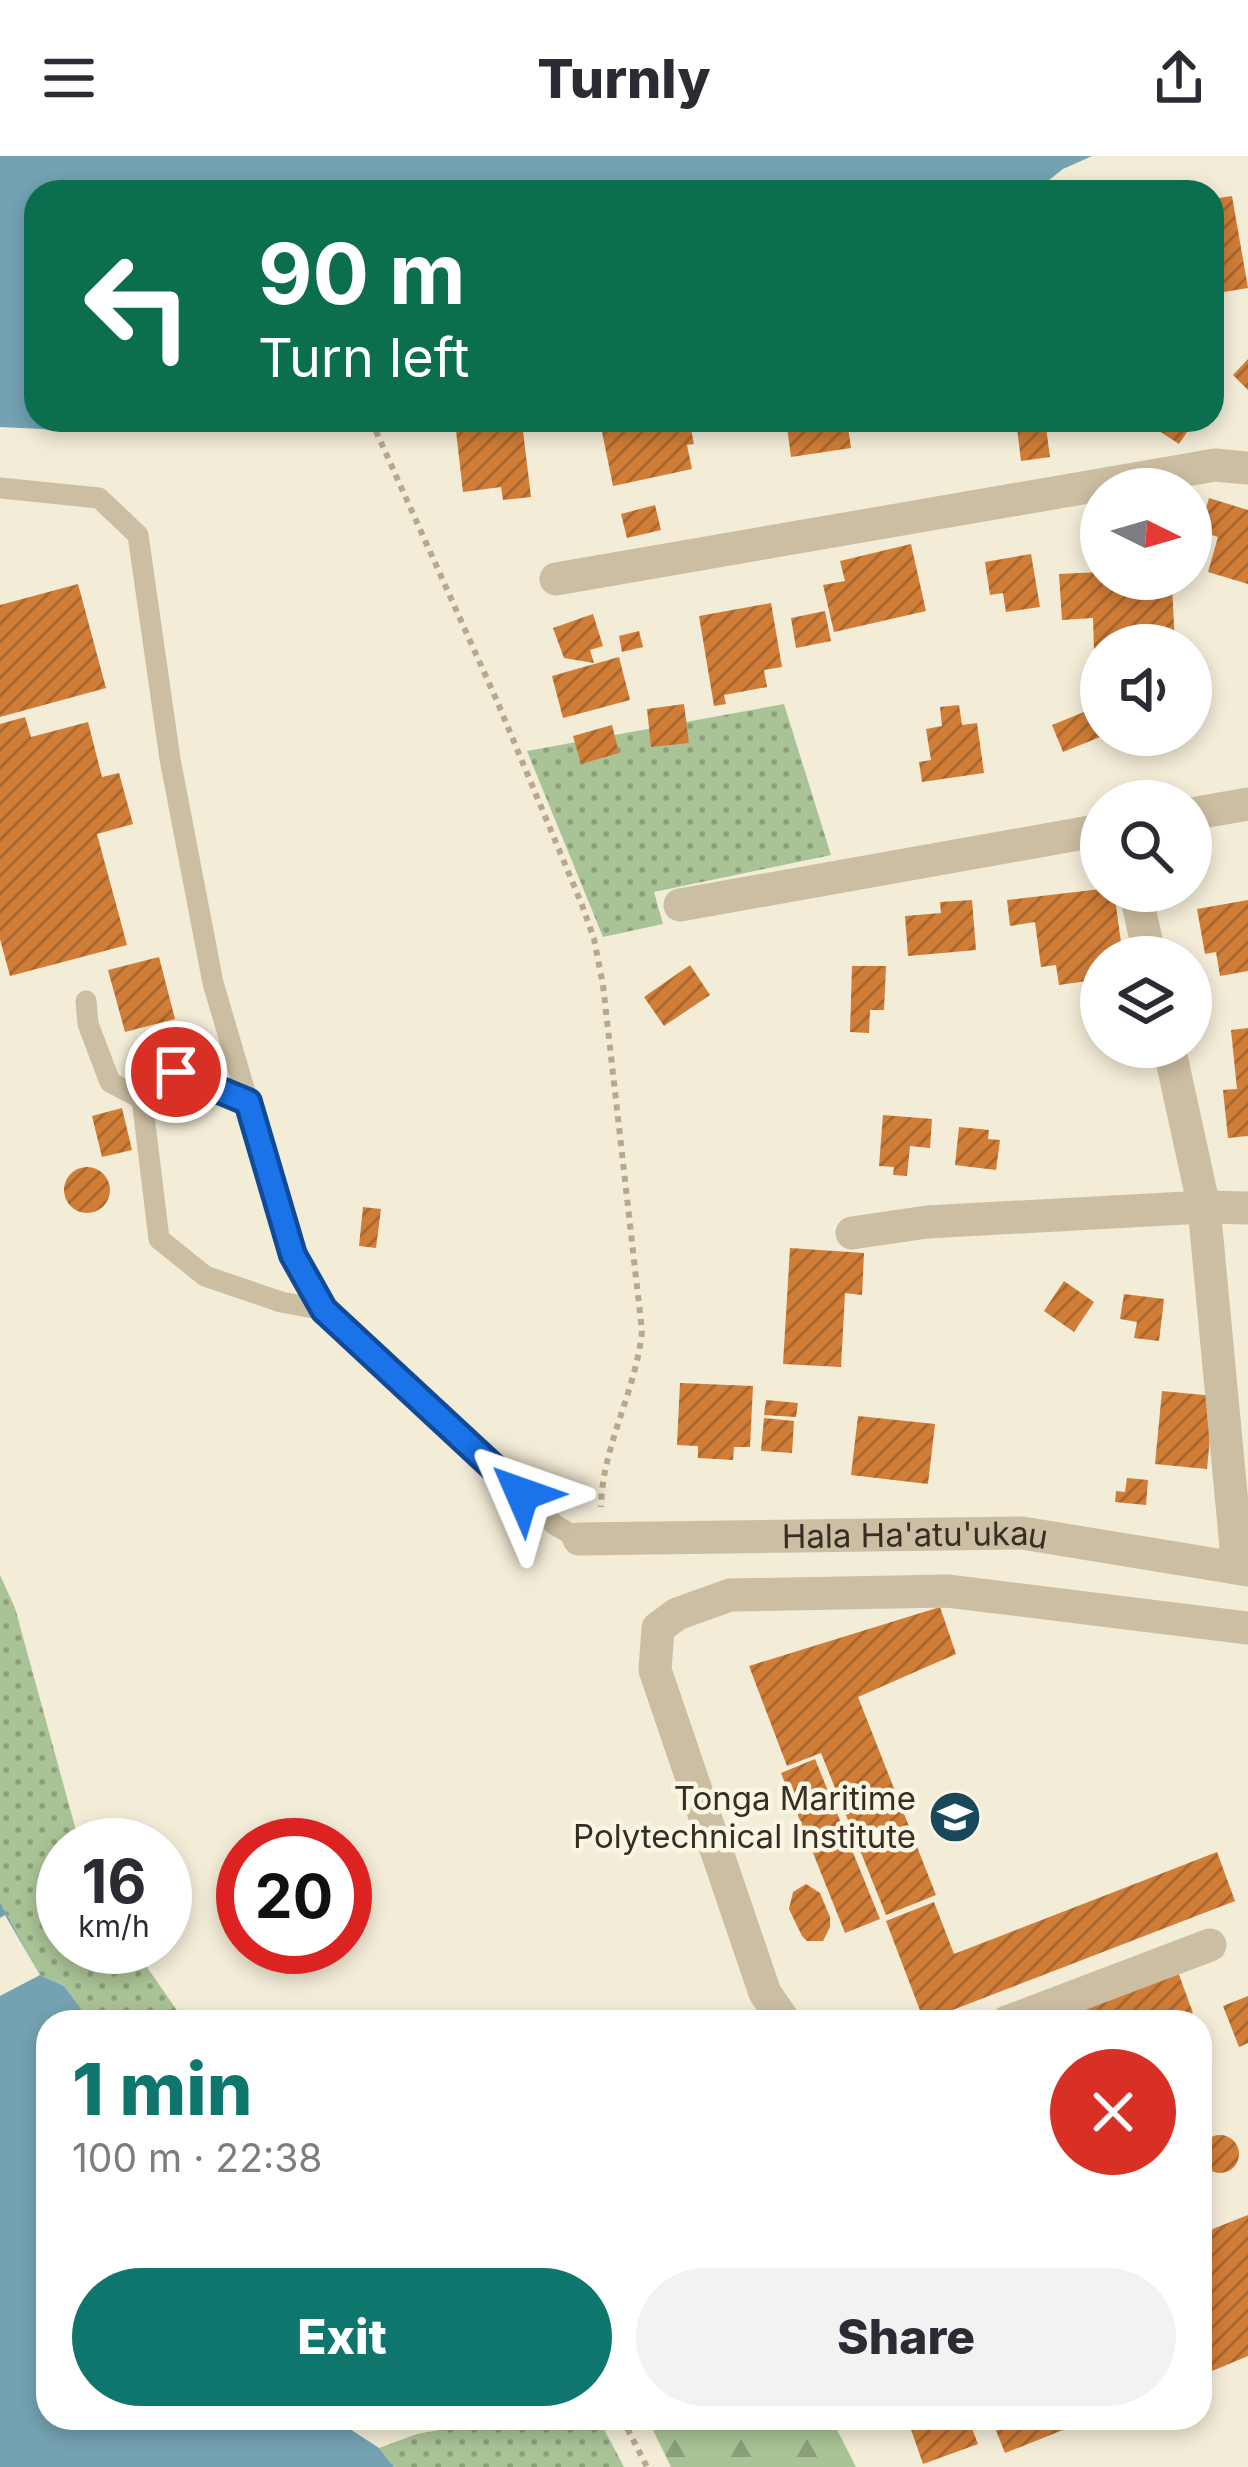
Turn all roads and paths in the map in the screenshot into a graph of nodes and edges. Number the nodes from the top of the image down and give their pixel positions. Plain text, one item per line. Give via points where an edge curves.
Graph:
1 (376, 432) edge
2 (1248, 468) edge
3 (0, 488) edge
4 (556, 579) dead end
5 (1248, 804) edge
6 (1212, 810) edge
7 (1080, 834) edge
8 (680, 905) dead end
9 (86, 1001) dead end
10 (1174, 1068) edge
11 (142, 1099) junction
12 (248, 1102) junction
13 (1204, 1207) junction
14 (1248, 1208) edge
15 (853, 1233) dead end
16 (324, 1310) junction
17 (594, 1540) junction
18 (1243, 1569) edge
19 (1248, 1628) edge
20 (1210, 1946) dead end
21 (776, 2010) edge
22 (1039, 2010) edge
23 (628, 2430) edge
24 (646, 2467) edge

1 - 17 path via 594,939 643,1331 602,1479
2 - 4 street via 1214,465
3 - 12 lane via 99,498 138,536 213,983
5 - 6 street
7 - 8 street
9 - 11 lane via 110,1082
10 - 13 street
11 - 12 lane via 176,1072
11 - 16 lane via 159,1239 205,1276
12 - 16 lane via 293,1255
13 - 14 street
13 - 15 street
13 - 18 street
16 - 17 lane via 555,1525
17 - 18 street, Hala Ha'atu'ukau via 1022,1533
19 - 21 street via 947,1591 730,1595 658,1628 655,1670
20 - 22 street
23 - 24 path

